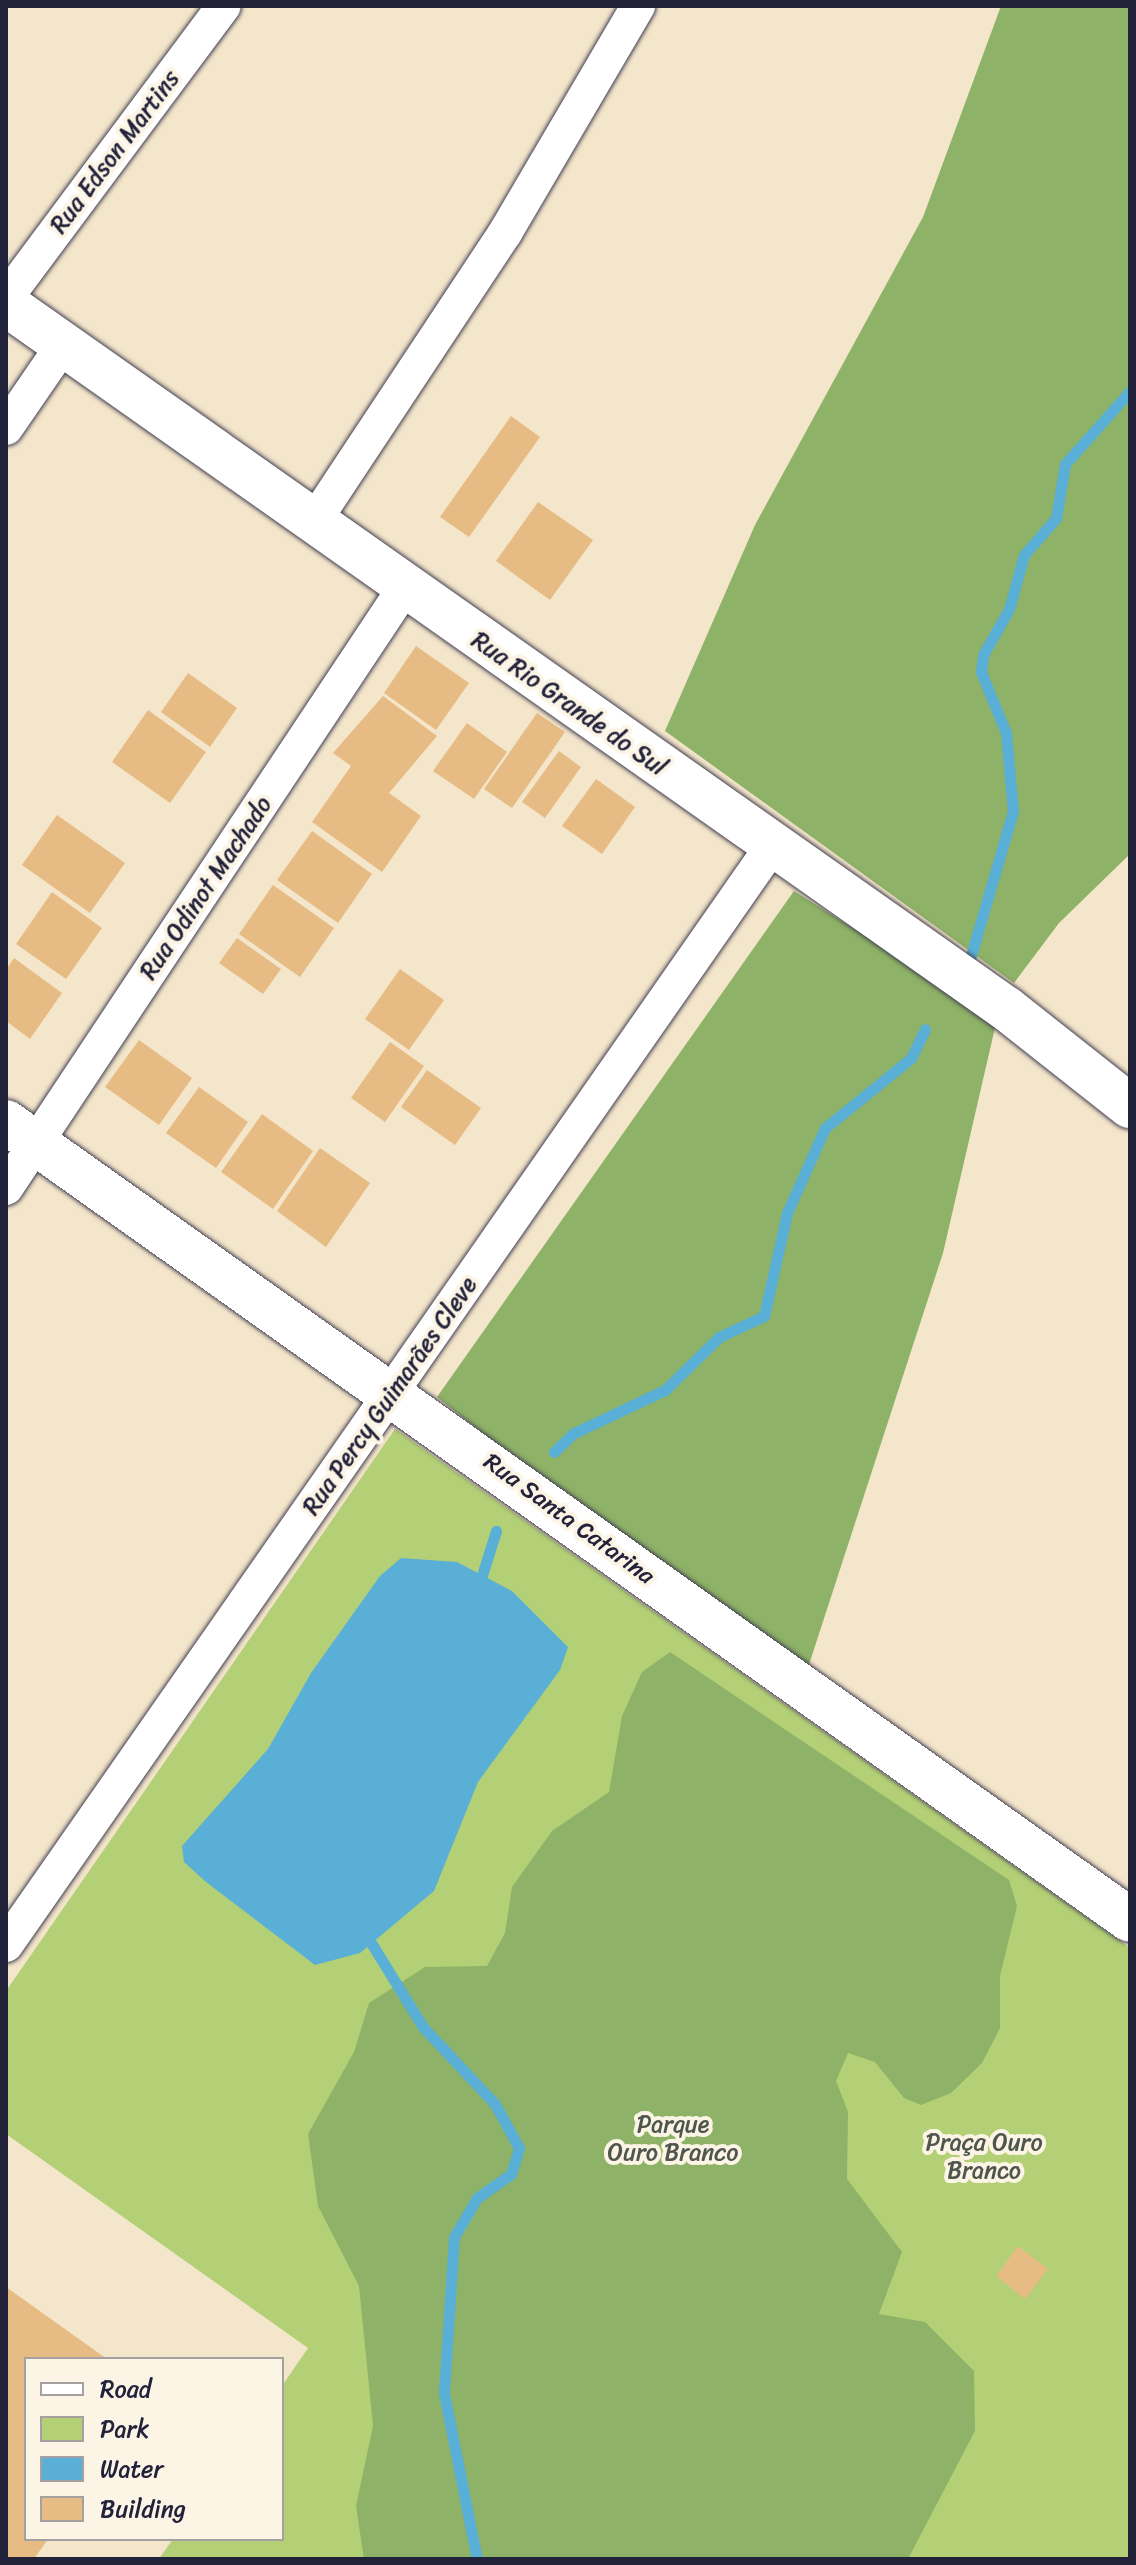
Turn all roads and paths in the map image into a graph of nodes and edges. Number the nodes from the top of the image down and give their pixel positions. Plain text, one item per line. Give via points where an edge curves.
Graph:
1 (224, 6) edge
2 (638, 6) edge
3 (6, 301) edge
4 (63, 345) junction
5 (6, 428) edge
6 (315, 520) junction
7 (405, 587) junction
8 (772, 846) junction
9 (1130, 1106) edge
10 (22, 1133) edge
11 (6, 1188) edge
12 (394, 1392) junction
13 (1130, 1920) edge
14 (7, 1940) edge

1 - 3 street, Rua Edson Martins
2 - 6 street via 505,233
3 - 4 street, Rua Rio Grande do Sul
4 - 5 street
4 - 6 street, Rua Rio Grande do Sul
6 - 7 street, Rua Rio Grande do Sul
7 - 8 street, Rua Rio Grande do Sul
7 - 10 street, Rua Odinot Machado
8 - 9 street, Rua Rio Grande do Sul via 1007,1009
8 - 12 street, Rua Percy Guimarães Cleve
10 - 11 street, Rua Odinot Machado
10 - 12 street, Rua Santa Catarina
12 - 13 street, Rua Santa Catarina
12 - 14 street, Rua Percy Guimarães Cleve

